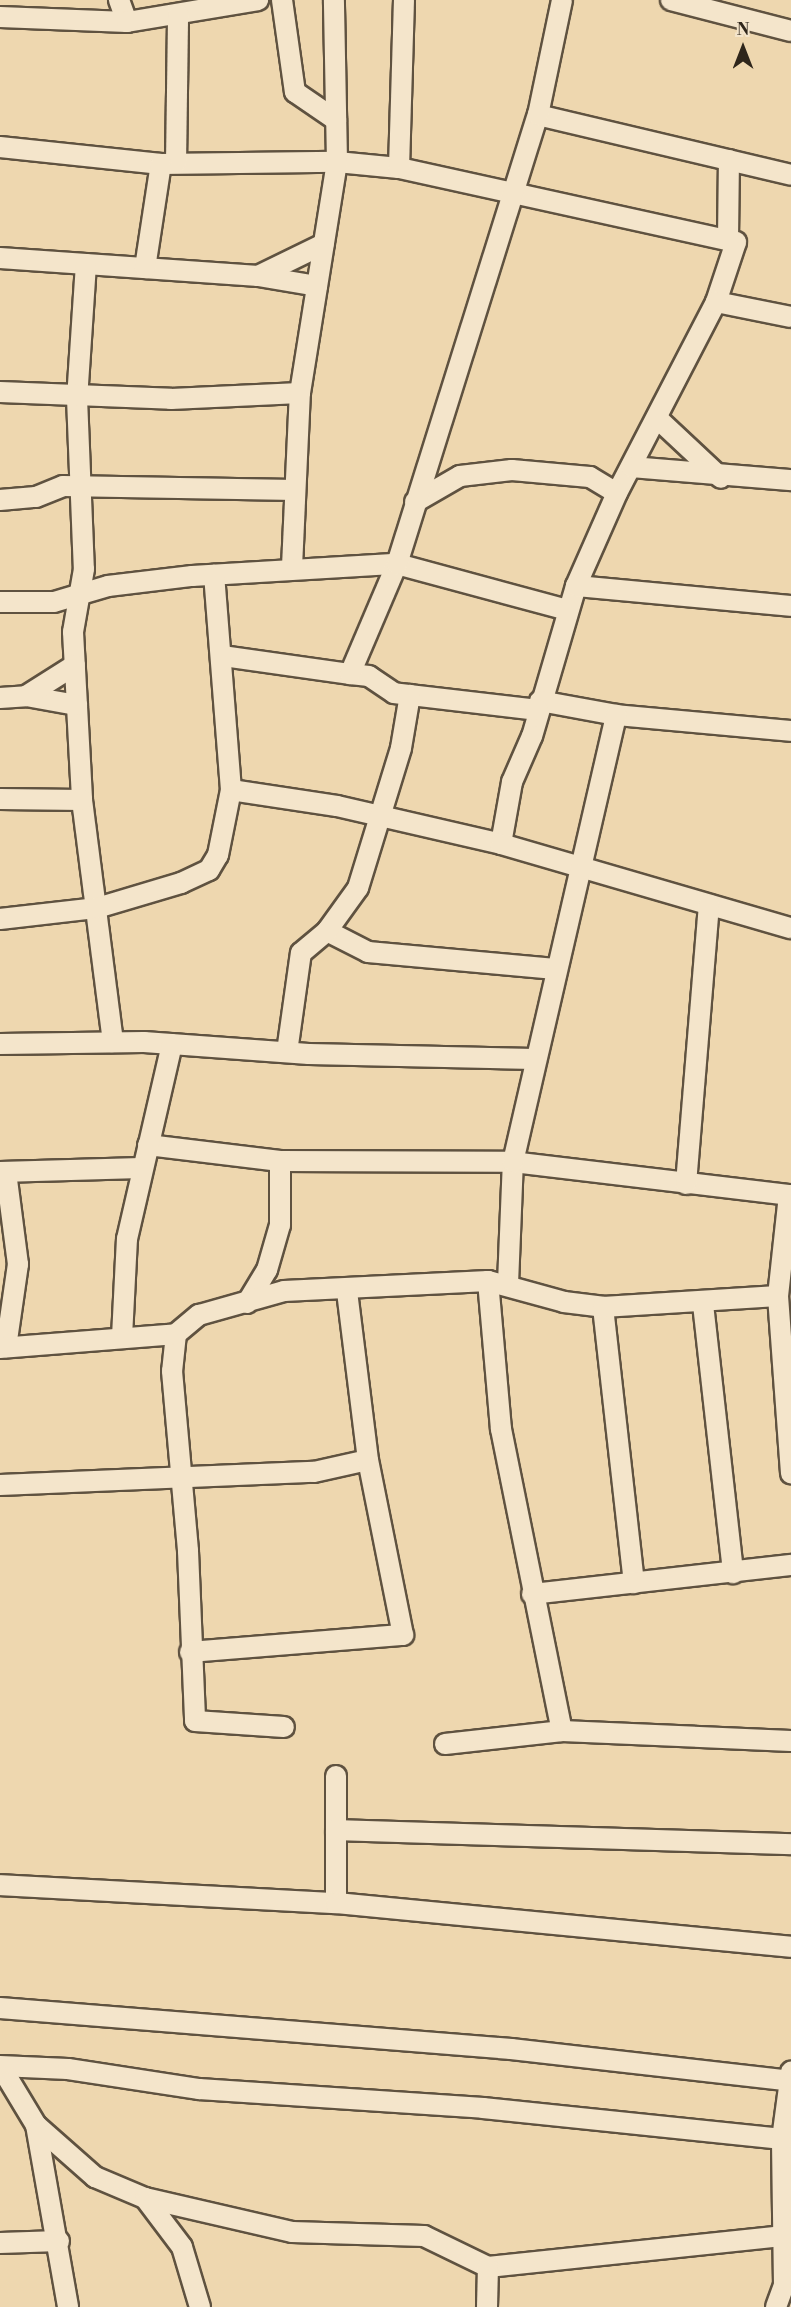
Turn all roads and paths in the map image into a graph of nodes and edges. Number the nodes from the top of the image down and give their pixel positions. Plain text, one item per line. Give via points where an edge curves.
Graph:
1 (119, 0) edge
2 (258, 0) edge
3 (282, 0) edge
4 (334, 0) edge
5 (404, 0) edge
6 (562, 0) edge
7 (671, 0) edge
8 (178, 15) junction
9 (0, 17) edge
10 (127, 22) junction
11 (791, 31) edge
12 (538, 115) junction
13 (336, 120) junction
14 (0, 147) edge
15 (729, 160) junction
16 (337, 162) junction
17 (168, 163) junction
18 (399, 168) junction
19 (791, 175) edge
20 (513, 190) junction
21 (728, 239) junction
22 (324, 244) junction
23 (0, 258) edge
24 (86, 264) junction
25 (145, 268) junction
26 (258, 276) junction
27 (317, 286) junction
28 (716, 302) junction
29 (791, 317) edge
30 (0, 392) edge
31 (300, 393) junction
32 (77, 398) junction
33 (658, 419) junction
34 (632, 467) junction
35 (721, 478) junction
36 (791, 480) edge
37 (78, 486) junction
38 (295, 490) junction
39 (617, 493) junction
40 (0, 500) edge
41 (415, 502) junction
42 (397, 564) junction
43 (292, 567) junction
44 (84, 569) junction
45 (214, 574) junction
46 (108, 586) junction
47 (576, 586) junction
48 (82, 596) junction
49 (0, 602) edge
50 (54, 602) junction
51 (791, 606) edge
52 (568, 610) junction
53 (73, 632) junction
54 (223, 656) junction
55 (75, 665) junction
56 (350, 674) junction
57 (410, 695) junction
58 (26, 696) junction
59 (0, 698) edge
60 (77, 705) junction
61 (539, 705) junction
62 (616, 715) junction
63 (791, 731) edge
64 (231, 790) junction
65 (0, 799) edge
66 (82, 800) junction
67 (378, 817) junction
68 (501, 844) junction
69 (580, 867) junction
70 (709, 904) junction
71 (97, 908) junction
72 (0, 919) edge
73 (791, 928) edge
74 (327, 931) junction
75 (555, 969) junction
76 (113, 1042) junction
77 (0, 1044) edge
78 (172, 1044) junction
79 (287, 1052) junction
80 (534, 1059) junction
81 (148, 1145) junction
82 (280, 1161) junction
83 (513, 1162) junction
84 (141, 1168) junction
85 (3, 1172) edge
86 (686, 1184) junction
87 (790, 1195) edge
88 (498, 1283) junction
89 (347, 1291) junction
90 (778, 1296) junction
91 (247, 1303) junction
92 (703, 1304) junction
93 (603, 1306) junction
94 (785, 1320) edge
95 (176, 1334) junction
96 (122, 1336) junction
97 (3, 1348) edge
98 (789, 1422) edge
99 (368, 1460) junction
100 (791, 1474) edge
101 (181, 1478) junction
102 (0, 1485) edge
103 (791, 1565) edge
104 (733, 1573) junction
105 (634, 1583) junction
106 (532, 1594) junction
107 (190, 1652) junction
108 (284, 1727) dead end
109 (562, 1731) junction
110 (791, 1741) edge
111 (445, 1744) dead end
112 (336, 1776) dead end
113 (336, 1830) junction
114 (791, 1844) edge
115 (0, 1885) edge
116 (336, 1903) junction
117 (791, 1947) edge
118 (0, 2008) edge
119 (0, 2067) edge
120 (791, 2078) edge
121 (36, 2125) junction
122 (782, 2139) junction
123 (145, 2198) junction
124 (787, 2234) edge
125 (59, 2241) junction
126 (0, 2243) edge
127 (488, 2267) junction
128 (68, 2307) edge
129 (200, 2307) edge
130 (487, 2307) edge
131 (776, 2307) edge

1 - 10 street
2 - 8 street
3 - 13 street via 295,92
4 - 13 street
5 - 18 street
6 - 12 street
7 - 11 street
8 - 10 street
8 - 17 street
9 - 10 street
12 - 15 street
12 - 20 street
13 - 16 street
14 - 17 street
15 - 19 street
15 - 21 street
16 - 17 street
16 - 18 street
16 - 22 street
17 - 25 street
18 - 20 street
20 - 21 street via 585,212
20 - 41 street
21 - 28 street via 736,242 737,250
22 - 26 street
22 - 27 street
23 - 24 street
24 - 25 street
24 - 32 street
25 - 26 street
26 - 27 street
27 - 31 street
28 - 29 street
28 - 33 street
30 - 32 street
31 - 32 street
31 - 38 street
32 - 37 street
33 - 34 street
33 - 35 street
34 - 35 street
34 - 39 street
35 - 36 street
37 - 38 street
37 - 40 street
37 - 44 street
38 - 43 street
39 - 41 street via 590,477 512,470 460,476
39 - 47 street
41 - 42 street
42 - 43 street
42 - 52 street
42 - 56 street
43 - 45 street
44 - 46 street
44 - 48 street
45 - 46 street
45 - 54 street
46 - 48 street
47 - 51 street
47 - 52 street
48 - 50 street
48 - 53 street
49 - 50 street
50 - 53 street
52 - 61 street
53 - 55 street
54 - 56 street
54 - 64 street
55 - 58 street
55 - 60 street
56 - 57 street
57 - 61 street
57 - 67 street via 401,748
58 - 59 street
58 - 60 street
60 - 66 street
61 - 62 street
61 - 68 street via 512,782
62 - 63 street
62 - 69 street
64 - 67 street
64 - 71 street via 230,817 209,870
65 - 66 street
66 - 71 street
67 - 68 street
67 - 74 street via 358,888
68 - 69 street
69 - 70 street
69 - 75 street
70 - 73 street
70 - 86 street
71 - 72 street
71 - 76 street
74 - 75 street via 368,952
74 - 79 street via 301,953
75 - 80 street
76 - 77 street
76 - 78 street
78 - 79 street
78 - 81 street
79 - 80 street
80 - 83 street
81 - 82 street
81 - 84 street
82 - 83 street
82 - 91 street via 280,1225 267,1269
83 - 86 street
83 - 88 street
84 - 85 street
84 - 96 street via 124,1258
85 - 97 street via 18,1264
86 - 87 street
87 - 90 street
88 - 89 street
88 - 93 street via 564,1302
88 - 106 street via 501,1429
89 - 91 street via 284,1291
89 - 99 street
90 - 92 street
90 - 94 street
91 - 95 street via 199,1315
92 - 93 street
92 - 104 street
93 - 105 street
94 - 98 street
95 - 96 street
95 - 101 street via 172,1371
96 - 97 street
98 - 100 street
99 - 101 street via 314,1472
99 - 107 street via 403,1635
101 - 102 street
101 - 107 street
103 - 104 street
104 - 105 street
105 - 106 street
106 - 109 street
107 - 108 street via 195,1721
109 - 110 street
109 - 111 street
112 - 113 street
113 - 114 street
113 - 116 street
115 - 116 street
116 - 117 street
118 - 120 street via 511,2049
119 - 121 street
119 - 122 street via 68,2069 199,2089 483,2108
120 - 122 street
121 - 123 street via 95,2176
121 - 125 street
122 - 124 street
123 - 127 street via 292,2232 424,2236
123 - 129 street via 182,2247
124 - 127 street
124 - 131 street via 783,2285
125 - 126 street
125 - 128 street
127 - 130 street

